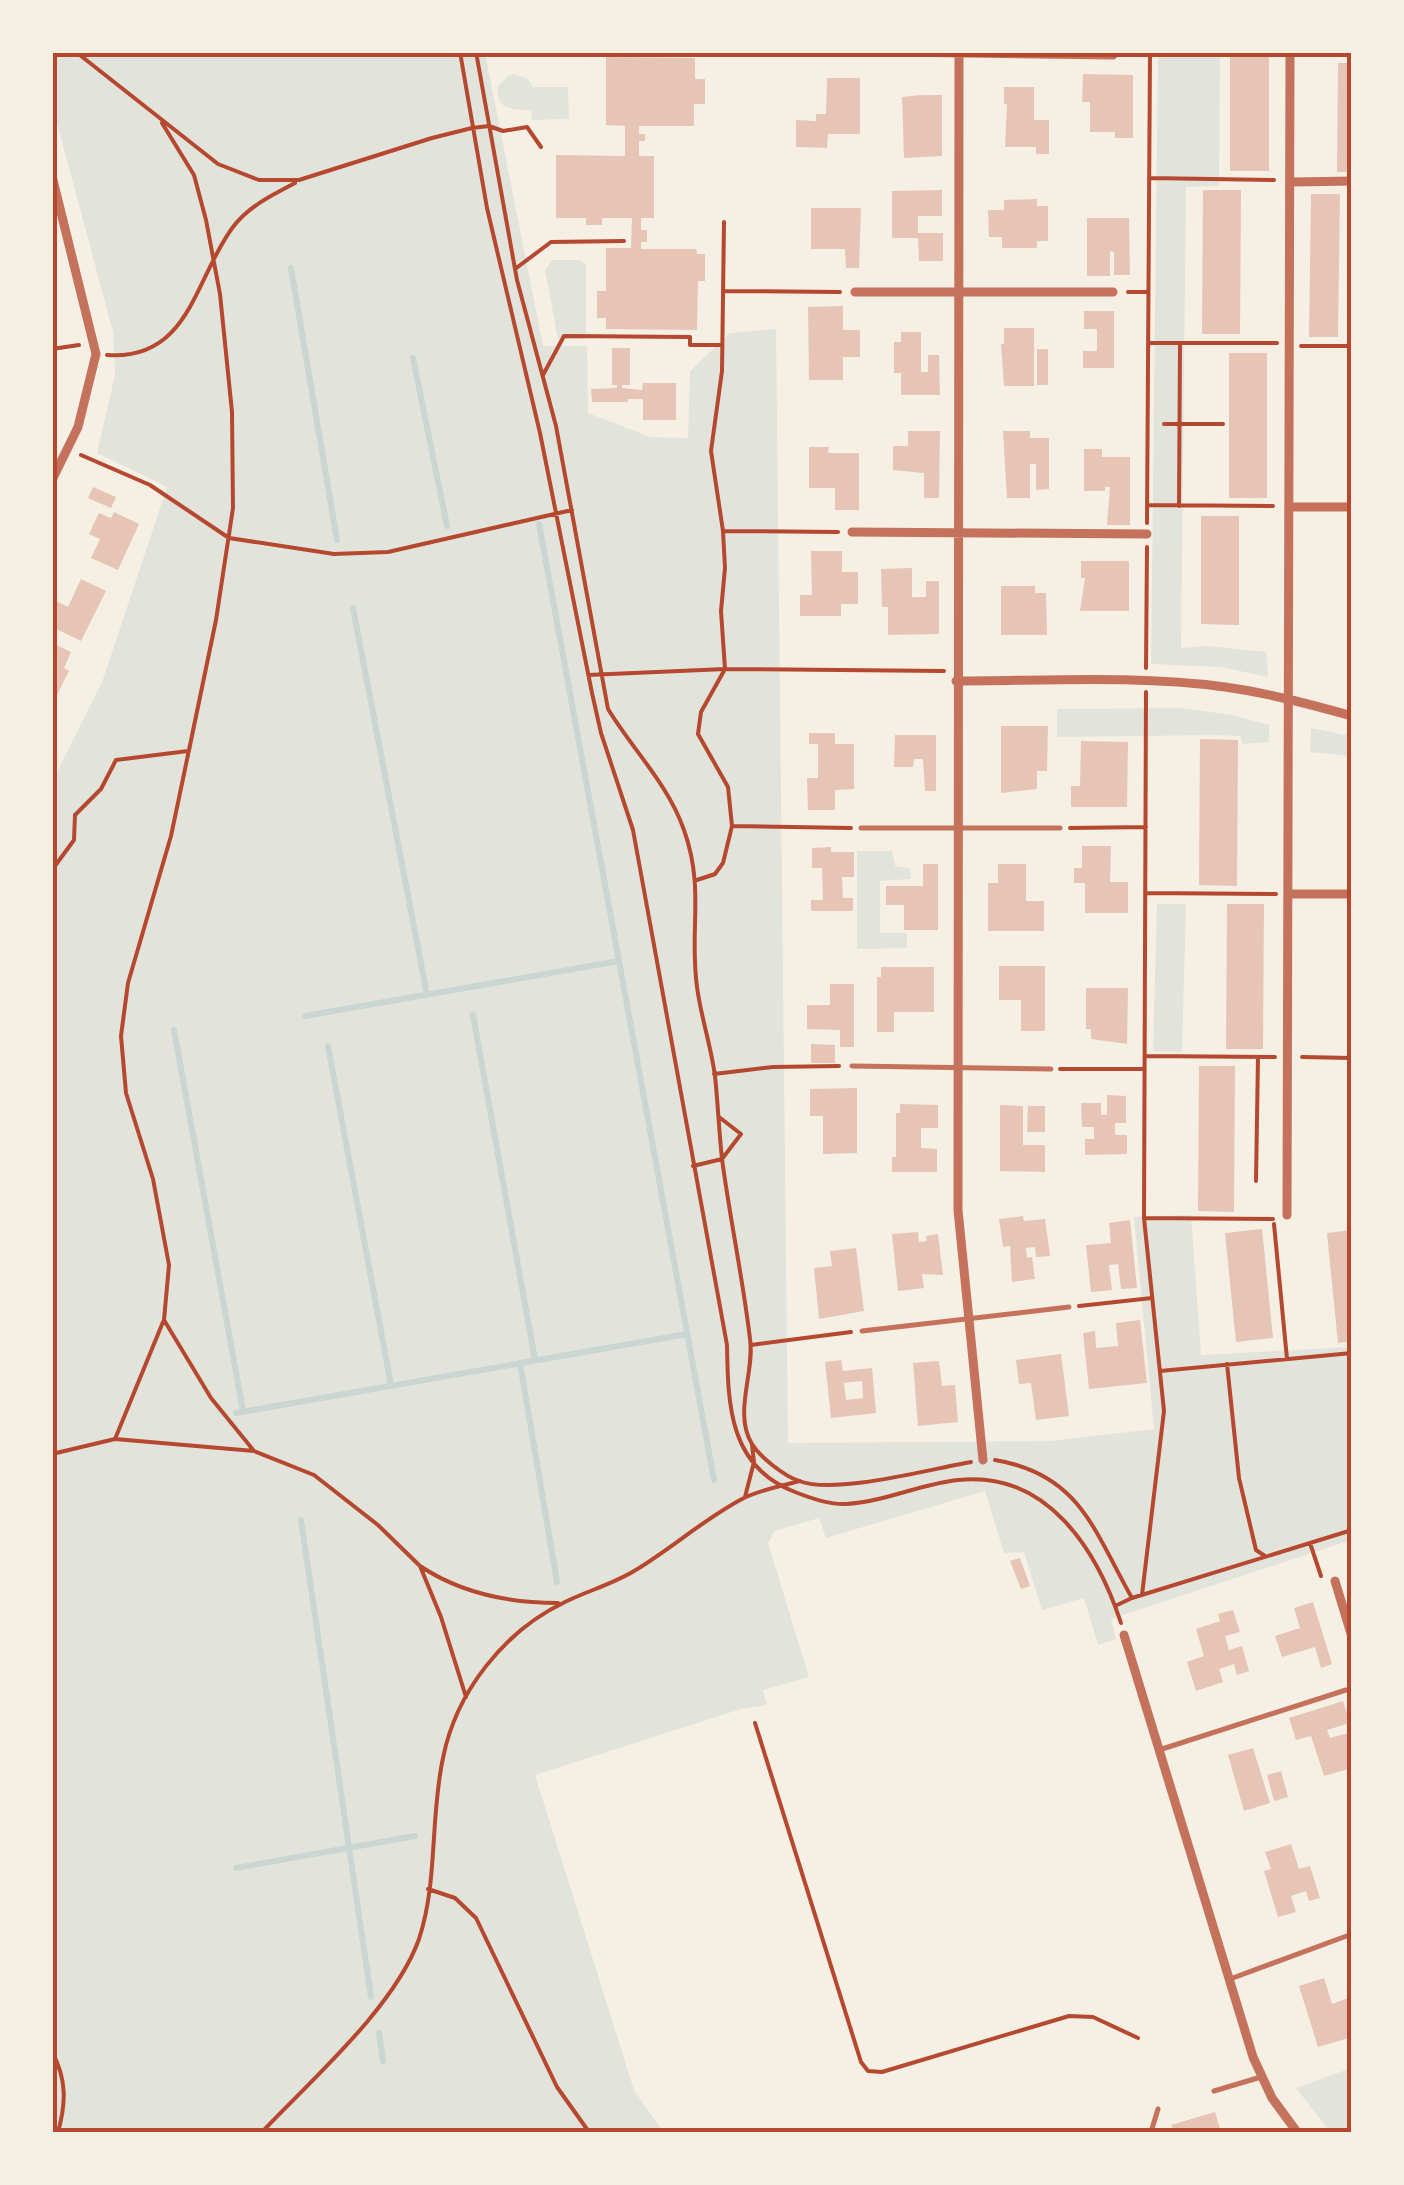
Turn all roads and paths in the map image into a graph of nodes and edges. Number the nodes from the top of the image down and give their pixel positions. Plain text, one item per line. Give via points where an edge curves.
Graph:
1 (76, 52) edge
2 (460, 52) edge
3 (476, 52) edge
4 (899, 52) edge
5 (1290, 52) edge
6 (959, 53) edge
7 (1150, 53) edge
8 (1114, 55) edge
9 (162, 123) junction
10 (489, 126) junction
11 (472, 128) junction
12 (541, 147) dead end
13 (52, 176) edge
14 (1149, 178) junction
15 (299, 180) junction
16 (1352, 181) edge
17 (1292, 182) junction
18 (724, 222) dead end
19 (624, 242) dead end
20 (213, 256) junction
21 (516, 269) junction
22 (722, 292) junction
23 (855, 292) joint
24 (958, 292) junction
25 (1113, 292) joint
26 (1148, 292) junction
27 (1148, 343) junction
28 (1180, 343) junction
29 (79, 344) dead end
30 (1282, 344) dead end
31 (722, 345) junction
32 (1300, 346) dead end
33 (1352, 346) edge
34 (52, 349) edge
35 (96, 354) junction
36 (543, 375) junction
37 (1164, 424) dead end
38 (1179, 424) junction
39 (1223, 424) dead end
40 (67, 449) junction
41 (52, 480) edge
42 (1148, 505) junction
43 (1179, 506) junction
44 (1290, 506) junction
45 (1352, 507) edge
46 (572, 510) junction
47 (556, 514) junction
48 (723, 531) junction
49 (852, 532) joint
50 (956, 532) junction
51 (1147, 534) junction
52 (229, 538) junction
53 (725, 670) junction
54 (1146, 670) dead end
55 (602, 674) junction
56 (588, 675) junction
57 (956, 676) junction
58 (1146, 692) dead end
59 (1289, 698) junction
60 (1352, 716) edge
61 (189, 750) junction
62 (732, 826) junction
63 (861, 828) joint
64 (958, 828) junction
65 (1060, 828) joint
66 (1146, 828) junction
67 (52, 870) edge
68 (697, 880) junction
69 (1146, 893) junction
70 (1288, 894) junction
71 (1352, 894) edge
72 (1144, 1056) junction
73 (1258, 1057) junction
74 (1278, 1057) dead end
75 (1297, 1058) dead end
76 (1352, 1058) edge
77 (852, 1066) joint
78 (958, 1069) junction
79 (1050, 1069) joint
80 (1144, 1069) junction
81 (714, 1074) junction
82 (718, 1116) junction
83 (722, 1159) junction
84 (692, 1166) junction
85 (1256, 1182) dead end
86 (1287, 1216) joint
87 (1144, 1218) junction
88 (1274, 1219) junction
89 (1152, 1298) junction
90 (1069, 1307) joint
91 (969, 1319) junction
92 (164, 1320) junction
93 (862, 1331) joint
94 (752, 1345) junction
95 (1352, 1353) edge
96 (1288, 1359) junction
97 (1227, 1364) junction
98 (1160, 1371) junction
99 (114, 1438) junction
100 (752, 1445) junction
101 (254, 1450) junction
102 (52, 1454) edge
103 (983, 1460) junction
104 (754, 1462) junction
105 (800, 1482) junction
106 (779, 1486) junction
107 (745, 1497) junction
108 (1352, 1530) edge
109 (1310, 1543) junction
110 (1268, 1556) junction
111 (420, 1566) junction
112 (1334, 1581) joint
113 (1142, 1595) junction
114 (1132, 1598) junction
115 (562, 1603) junction
116 (1115, 1606) junction
117 (1124, 1635) joint
118 (1352, 1637) edge
119 (1346, 1690) dead end
120 (466, 1697) junction
121 (755, 1723) dead end
122 (1159, 1750) junction
123 (428, 1889) junction
124 (1352, 1934) edge
125 (1230, 1978) junction
126 (1138, 2038) dead end
127 (52, 2052) edge
128 (1261, 2077) junction
129 (1214, 2091) dead end
130 (1158, 2108) dead end
131 (58, 2132) edge
132 (262, 2132) edge
133 (589, 2132) edge
134 (1151, 2132) edge
135 (1297, 2132) edge

1 - 9 path
2 - 11 path
3 - 10 path
4 - 6 street
5 - 17 street
6 - 8 street
6 - 24 street
7 - 8 path
7 - 14 path
9 - 15 path via 218,164 258,180
9 - 20 path via 194,175
10 - 11 path
10 - 12 path via 527,127
10 - 21 path
11 - 15 path
11 - 47 path
13 - 35 street
14 - 17 path
14 - 26 path
15 - 20 path via 261,201
16 - 17 street
17 - 44 street
18 - 22 path
19 - 21 path via 551,242
20 - 35 path via 173,334 140,351
20 - 52 path via 232,412
21 - 36 path
22 - 23 path
22 - 31 path
23 - 24 street
24 - 25 street
24 - 50 street
25 - 26 path
26 - 27 path
27 - 28 path
27 - 42 path
28 - 30 path
28 - 38 path
29 - 34 path
31 - 36 path via 690,344 690,337 564,336
31 - 48 path via 711,451
32 - 33 path
35 - 40 street
36 - 46 path
37 - 38 path
38 - 39 path
38 - 43 path
40 - 41 street
40 - 52 path via 150,485
42 - 43 path
42 - 51 path
43 - 44 path
44 - 45 street
44 - 59 street
46 - 47 path
46 - 55 path
47 - 52 path via 388,552 334,554
47 - 56 path
48 - 49 path
48 - 53 path
49 - 50 street
50 - 51 street
50 - 57 street
51 - 54 path
52 - 61 path
53 - 55 path
53 - 57 path
53 - 62 path via 698,734 728,787
55 - 56 path
55 - 68 path via 608,709 666,791
56 - 84 path via 633,830
57 - 59 street via 1222,686
57 - 64 street
58 - 66 path
59 - 60 street
59 - 70 street
61 - 67 path via 116,760 102,789 75,815 74,840
61 - 92 path via 128,983 121,1036 126,1094 168,1265
62 - 63 path
62 - 68 path via 724,862
63 - 64 lane
64 - 65 lane
64 - 78 street
65 - 66 path
66 - 69 path
68 - 81 path via 696,984
69 - 70 path
69 - 72 path
70 - 71 street
70 - 86 street
72 - 73 path
72 - 80 path
73 - 74 path
73 - 85 path
75 - 76 path
77 - 78 lane
77 - 81 path
78 - 79 lane
78 - 91 street via 958,1210
79 - 80 path
80 - 87 path
81 - 82 path
82 - 83 path
82 - 83 path via 741,1134
83 - 84 path
83 - 94 path
84 - 104 path via 726,1345 728,1402 734,1430
86 - 88 path
87 - 88 path
87 - 89 path
88 - 96 path
89 - 90 path
89 - 98 path
90 - 91 lane
91 - 93 lane
91 - 103 street
92 - 99 path
92 - 101 path via 211,1398
93 - 94 path
94 - 100 path via 745,1418
95 - 96 path
96 - 97 path
97 - 98 path
97 - 110 path via 1242,1497 1256,1550
98 - 113 path via 1164,1412
99 - 101 path
99 - 102 path
100 - 104 path
100 - 105 path
101 - 111 path via 314,1475
103 - 105 path via 840,1485
103 - 114 path via 1032,1469 1070,1493
104 - 106 path
104 - 107 path
105 - 106 path
106 - 107 path
106 - 116 path via 843,1504 958,1480 1026,1492 1075,1530
107 - 115 path via 632,1573
108 - 109 path
109 - 110 path
109 - 112 path via 1320,1576
110 - 113 path
111 - 115 path via 492,1597
111 - 120 path
112 - 118 street
113 - 114 path
114 - 116 path
115 - 120 path via 498,1650
116 - 117 path
117 - 122 street
119 - 122 lane
120 - 123 path via 443,1756
121 - 126 path via 868,2072 1069,2016 1093,2017
122 - 125 street
123 - 132 path via 419,1938 399,1980
123 - 133 path via 455,1898 476,1918 557,2087
124 - 125 lane
125 - 128 street
127 - 131 path via 64,2089
128 - 129 lane
128 - 135 street
130 - 134 lane

